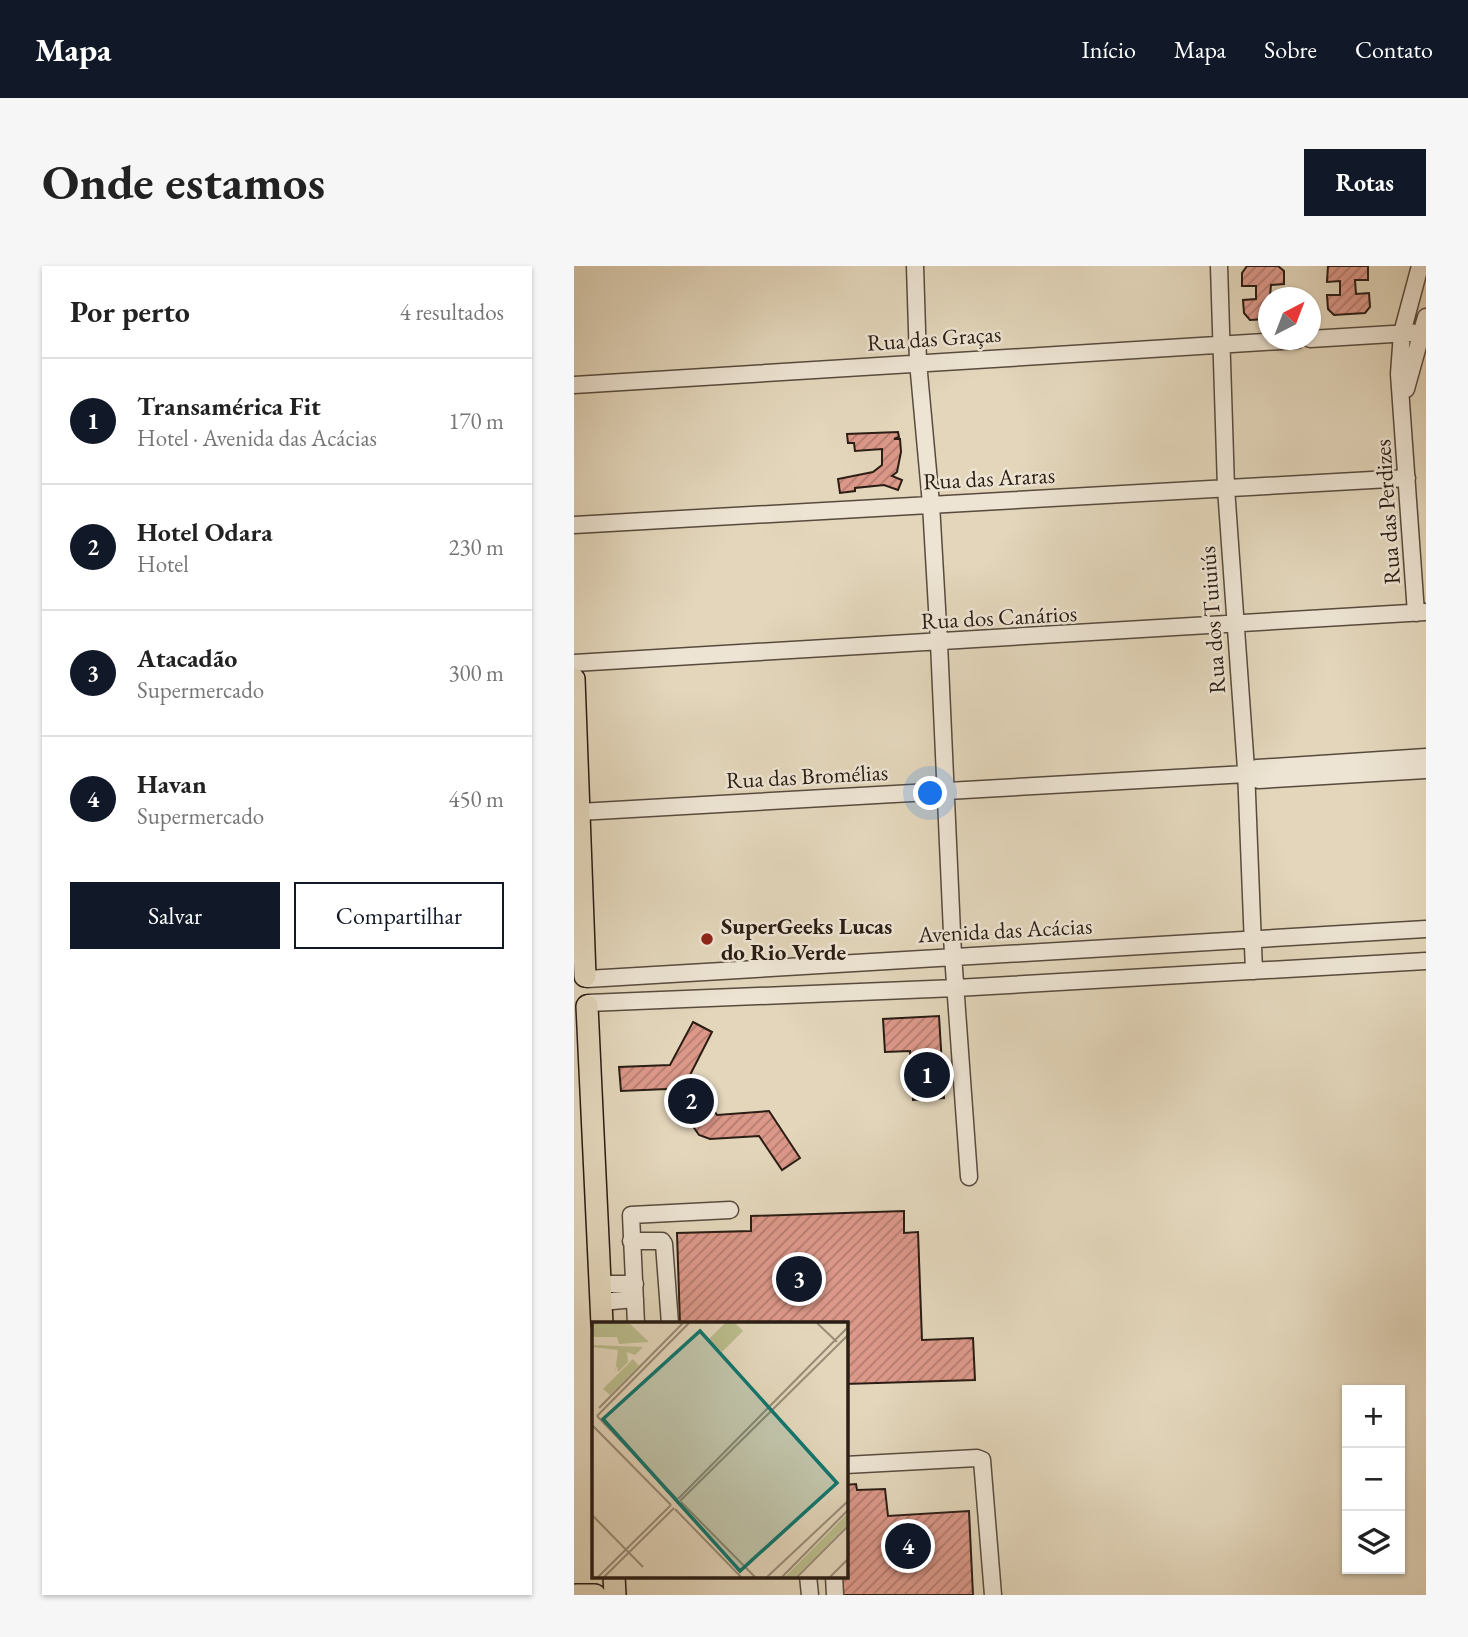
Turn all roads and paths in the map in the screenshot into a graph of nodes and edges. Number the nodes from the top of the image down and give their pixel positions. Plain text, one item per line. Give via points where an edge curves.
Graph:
1 (915, 266) edge
2 (1219, 266) edge
3 (1420, 266) edge
4 (1425, 327) edge
5 (1402, 333) junction
6 (1321, 338) edge
7 (1258, 342) edge
8 (1223, 344) junction
9 (918, 362) junction
10 (574, 386) edge
11 (1403, 408) junction
12 (1407, 478) junction
13 (1226, 488) junction
14 (931, 505) junction
15 (574, 525) edge
16 (1421, 612) edge
17 (1234, 626) junction
18 (939, 643) junction
19 (574, 663) edge
20 (574, 679) edge
21 (1426, 757) edge
22 (1426, 770) edge
23 (1246, 774) junction
24 (945, 791) junction
25 (579, 812) junction
26 (1426, 929) edge
27 (1252, 939) junction
28 (953, 955) junction
29 (1426, 961) edge
30 (1254, 971) junction
31 (582, 973) edge
32 (956, 988) junction
33 (583, 1010) edge
34 (969, 1177) dead end
35 (730, 1210) dead end
36 (631, 1241) junction
37 (635, 1291) junction
38 (601, 1303) edge
39 (636, 1322) edge
40 (670, 1322) edge
41 (847, 1465) edge
42 (576, 1595) edge
43 (595, 1595) edge
44 (993, 1595) edge

1 - 9 street
2 - 8 street, Rua dos Tuiuiús
3 - 5 street, Rua das Perdizes
4 - 5 street
4 - 11 street, Rua das Perdizes
5 - 6 street
5 - 11 street, Rua das Perdizes via 1399,374
7 - 8 street, Rua das Graças
8 - 9 street, Rua das Graças
8 - 13 street, Rua dos Tuiuiús
9 - 10 street, Rua das Graças
9 - 14 street
11 - 12 street, Rua das Perdizes
12 - 13 street, Rua das Araras
12 - 16 street, Rua das Perdizes
13 - 14 street, Rua das Araras
13 - 17 street, Rua dos Tuiuiús
14 - 15 street, Rua das Araras
14 - 18 street
16 - 17 street, Rua dos Canários
17 - 18 street, Rua dos Canários
17 - 23 street, Rua dos Tuiuiús
18 - 19 street, Rua dos Canários
18 - 24 street
20 - 25 main road
21 - 23 street, Rua das Bromélias via 1257,768
22 - 23 street, Rua das Bromélias via 1259,780
23 - 24 street, Rua das Bromélias
23 - 27 street, Rua dos Tuiuiús
24 - 25 street, Rua das Bromélias
24 - 28 street
25 - 31 main road
26 - 27 street, Avenida das Acácias
27 - 28 street, Avenida das Acácias
27 - 30 street, Rua dos Tuiuiús
28 - 31 street, Avenida das Acácias
28 - 32 street
29 - 30 street
30 - 32 street
31 - 33 main road
32 - 33 street
32 - 34 street
33 - 38 main road
35 - 36 street via 631,1215
36 - 37 street
36 - 40 street via 664,1244
37 - 38 street
37 - 39 street
41 - 44 street via 982,1460
42 - 43 main road

